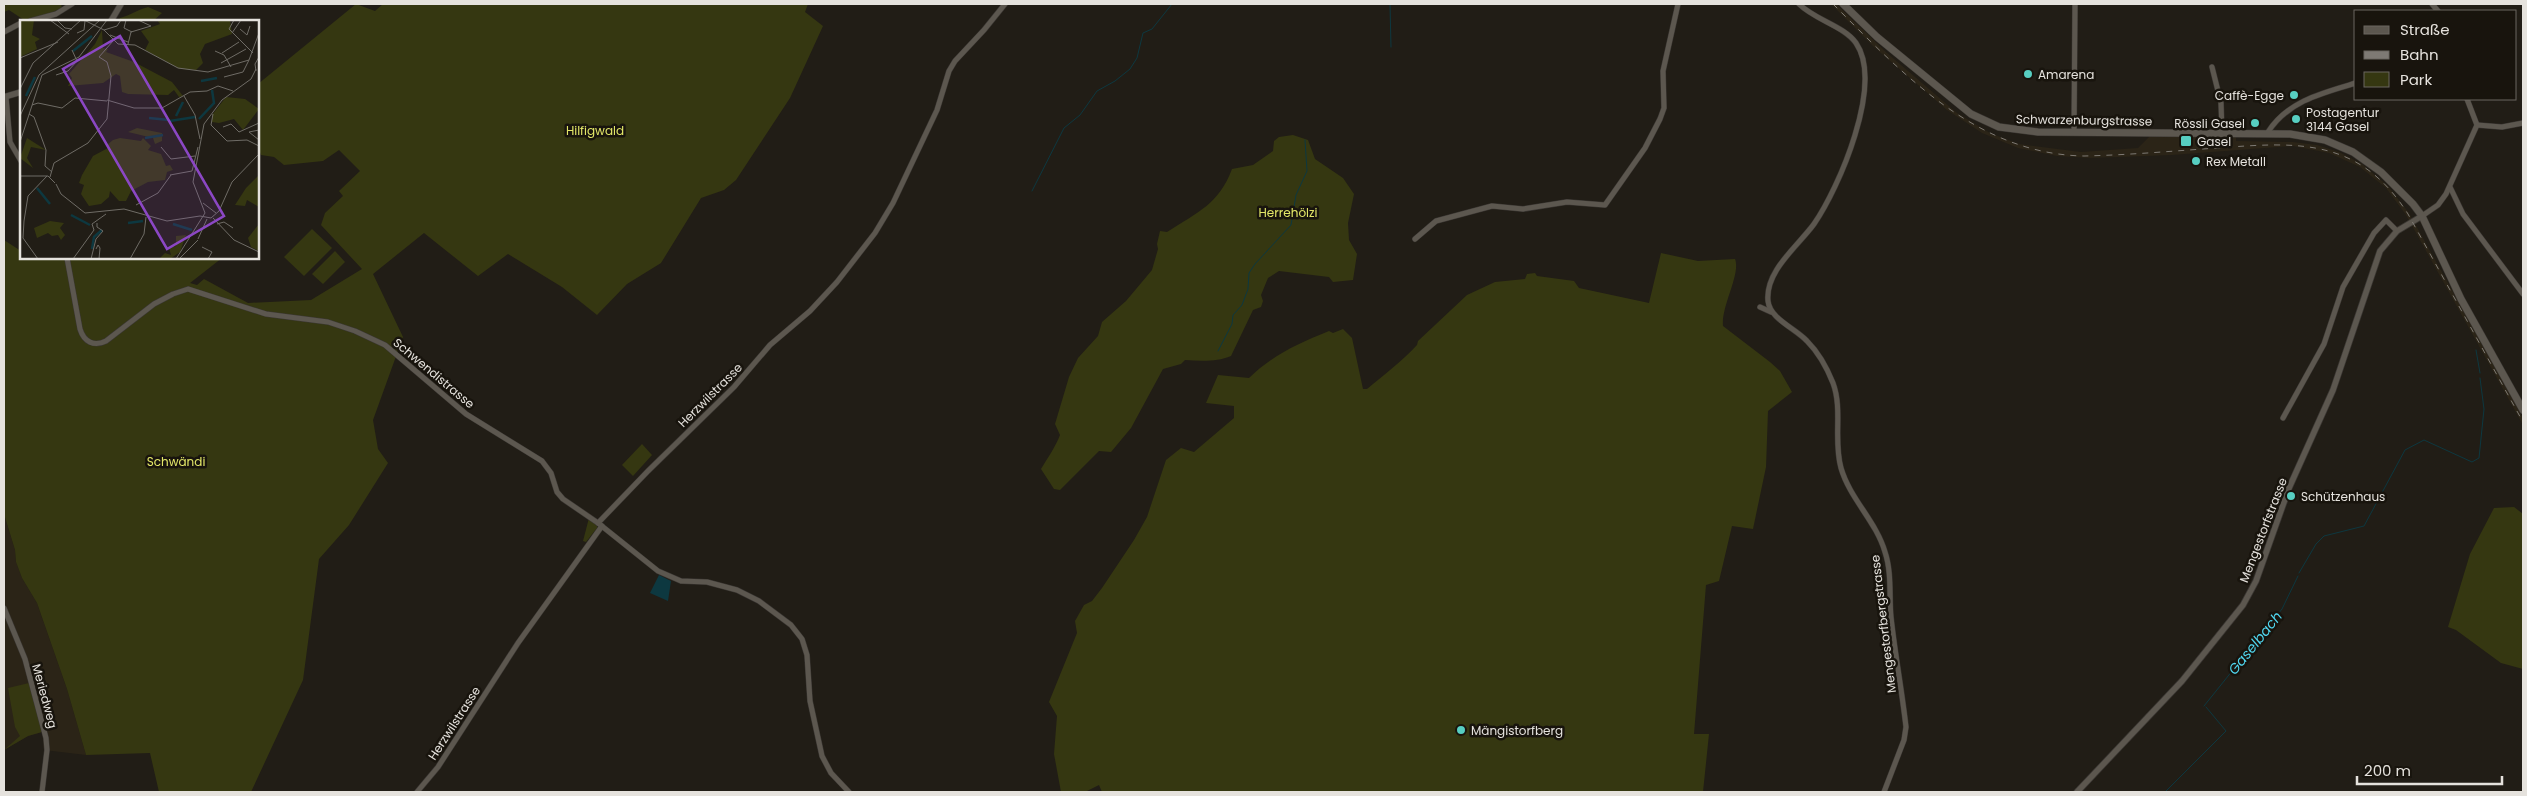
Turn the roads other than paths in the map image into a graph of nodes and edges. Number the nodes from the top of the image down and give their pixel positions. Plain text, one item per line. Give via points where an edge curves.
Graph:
1 (72, 4) edge
2 (121, 4) edge
3 (1005, 4) edge
4 (1678, 4) edge
5 (1799, 4) edge
6 (1843, 4) edge
7 (2075, 4) edge
8 (33, 20) edge
9 (112, 20) edge
10 (20, 24) edge
11 (4, 32) edge
12 (2212, 67) dead end
13 (2354, 84) edge
14 (20, 92) edge
15 (5, 97) edge
16 (2467, 100) edge
17 (2523, 123) edge
18 (2477, 125) junction
19 (2074, 132) junction
20 (2222, 132) junction
21 (2268, 132) junction
22 (20, 159) edge
23 (2450, 187) junction
24 (2422, 216) junction
25 (2397, 231) junction
26 (1415, 239) dead end
27 (67, 259) edge
28 (2523, 294) edge
29 (1768, 299) junction
30 (1772, 312) junction
31 (2523, 410) edge
32 (2283, 418) dead end
33 (600, 525) junction
34 (4, 608) edge
35 (42, 792) edge
36 (417, 792) edge
37 (849, 792) edge
38 (1884, 792) edge
39 (2077, 792) edge

1 - 8 street via 61,12
2 - 9 street
3 - 33 street, Herzwilstrasse via 955,61 937,110 893,203 875,233 837,282 648,470
4 - 26 street via 1663,71 1664,108 1645,148 1605,205 1567,202 1523,209 1492,206 1436,220
5 - 29 street via 1811,15 1846,33 1857,45 1864,68 1862,104 1853,144 1830,197 1813,226 1778,270
6 - 19 main road, Schwarzenburgstrasse via 1884,43 1977,117 2017,131
7 - 19 street
10 - 11 street
12 - 20 street via 2221,103
13 - 21 street via 2298,103
14 - 15 street
15 - 22 street via 10,142
16 - 18 street
17 - 18 street via 2502,128
18 - 23 street
19 - 20 main road, Schwarzenburgstrasse
20 - 21 main road, Schwarzenburgstrasse
21 - 24 main road, Schwarzenburgstrasse via 2314,138 2353,152 2388,178
23 - 24 street via 2438,205
23 - 28 street via 2463,214
24 - 25 street, Mengestorfstrasse
24 - 31 main road, Schwarzenburgstrasse via 2459,294
25 - 32 street via 2386,220 2366,246 2339,294 2324,344
25 - 39 street, Mengestorfstrasse via 2386,241 2377,259 2336,381 2289,488 2250,593 2234,619 2182,681
27 - 33 street, Schwendistrasse via 80,329 89,342 100,344 106,341 154,304 188,289 266,314 328,322 355,331 389,348 466,414 537,457 551,473 562,499
29 - 30 street
29 - 30 street via 1760,307
30 - 38 street, Mengestorfbergstrasse via 1807,341 1829,375 1836,394 1837,446 1841,468 1848,485 1876,528 1886,555 1906,727
33 - 36 street, Herzwilstrasse via 438,767
33 - 37 street, Schwendistrasse via 667,576 737,590 770,607 791,625 802,639 807,655 810,701 822,756 831,773
34 - 35 street, Meriedweg via 25,659 46,738

